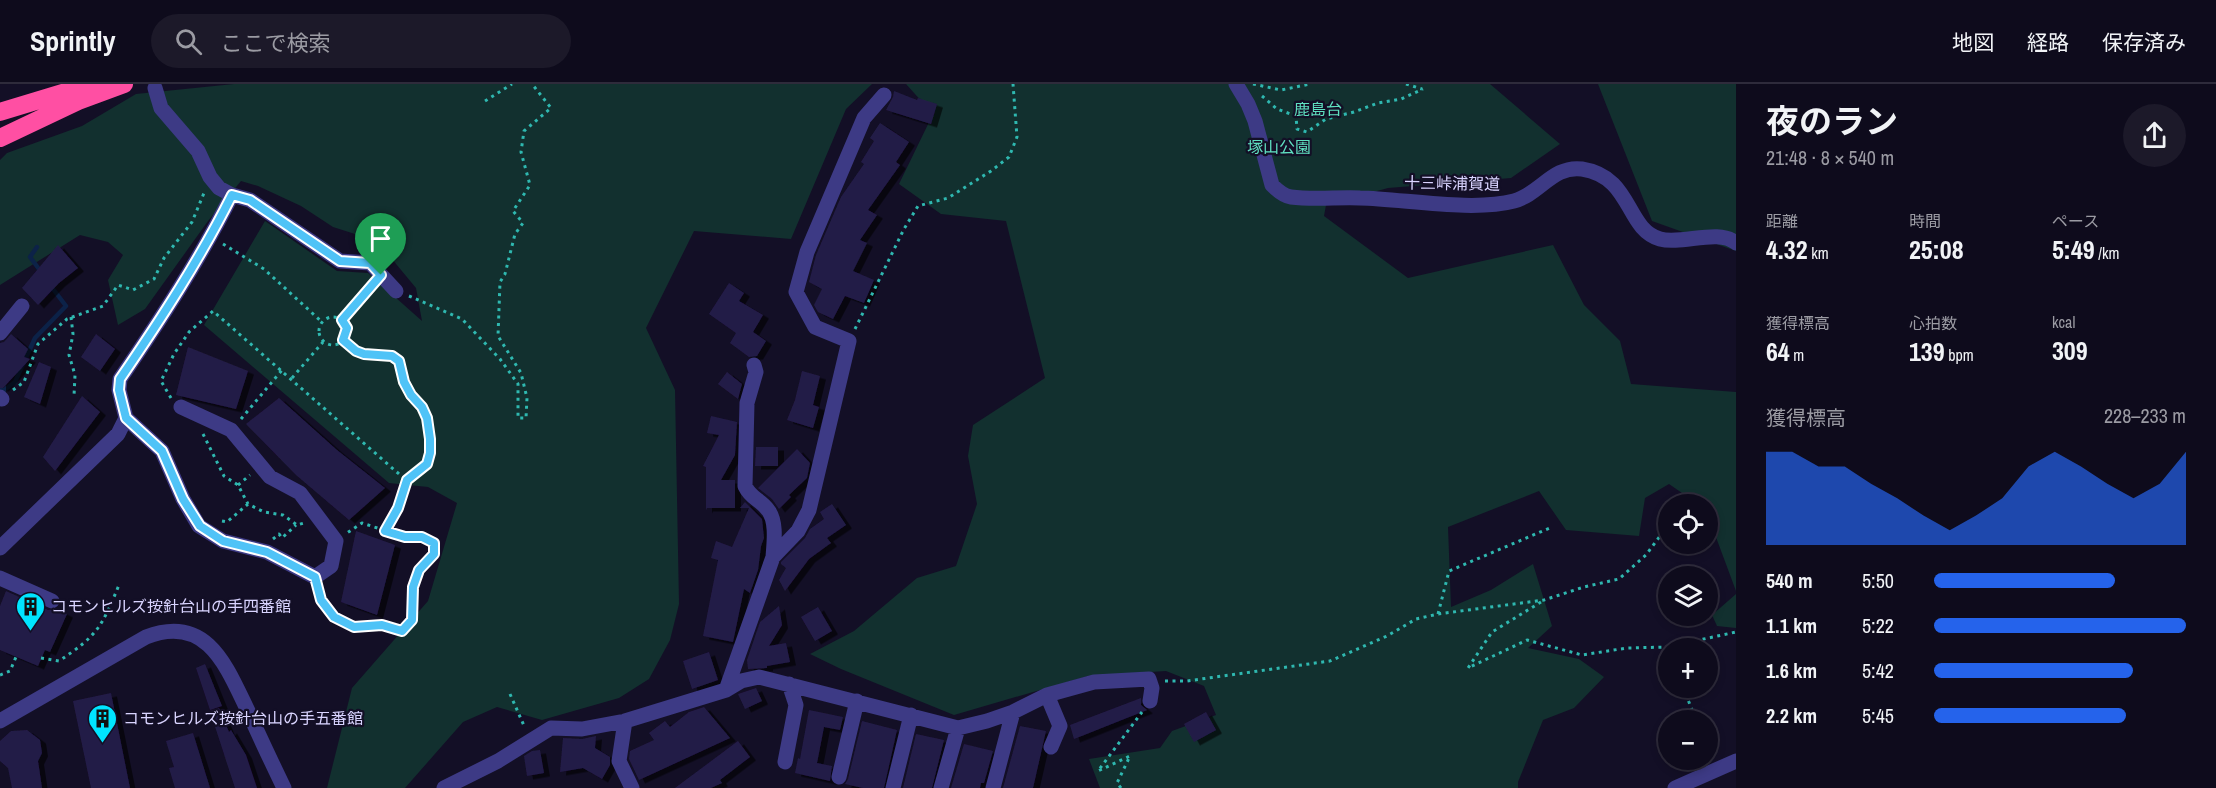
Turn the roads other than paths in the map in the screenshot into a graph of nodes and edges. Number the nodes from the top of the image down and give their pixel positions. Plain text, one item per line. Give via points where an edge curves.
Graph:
1 (92, 84) edge
2 (124, 84) edge
3 (1242, 86) edge
4 (155, 88) dead end
5 (884, 95) dead end
6 (0, 112) edge
7 (0, 138) edge
8 (232, 195) junction
9 (1736, 243) edge
10 (396, 291) road end
11 (22, 306) dead end
12 (0, 333) edge
13 (754, 365) dead end
14 (187, 410) road end
15 (126, 418) junction
16 (0, 548) edge
17 (773, 557) junction
18 (0, 578) edge
19 (52, 601) dead end
20 (789, 684) junction
21 (726, 690) junction
22 (1047, 695) junction
23 (857, 701) junction
24 (1150, 701) road end
25 (1013, 712) junction
26 (911, 715) junction
27 (0, 721) edge
28 (625, 721) junction
29 (958, 728) junction
30 (1051, 747) dead end
31 (1736, 761) edge
32 (785, 762) dead end
33 (839, 777) dead end
34 (284, 788) edge
35 (444, 788) edge
36 (632, 788) edge
37 (893, 788) edge
38 (941, 788) edge
39 (993, 788) edge
40 (1675, 788) edge

1 - 6 highway
2 - 7 highway
3 - 9 street, 十三峠浦賀道 via 1269,178 1277,190 1290,197 1504,203 1523,198 1560,171 1579,169 1602,176 1616,186 1652,235 1671,240 1727,237
4 - 8 street via 162,108 198,151 210,177
5 - 17 street via 864,118 807,252 796,292 815,327 849,341 809,510 798,531
8 - 10 street via 250,200 340,261 370,263
8 - 15 street via 182,287 120,379
11 - 12 street
13 - 17 street via 756,372 747,403 745,486 749,495 769,511 774,532
14 - 15 street via 231,430 270,477 300,493 336,541 331,566 315,577 261,551 223,541 200,526 162,451
15 - 16 street via 118,434
17 - 21 street
18 - 19 street
20 - 21 street via 759,677
20 - 23 street
20 - 32 street via 795,705
21 - 28 street
22 - 24 street via 1094,682 1149,679
22 - 25 street
22 - 30 street via 1060,726
23 - 26 street
23 - 33 street
25 - 29 street
25 - 39 street
26 - 29 street
26 - 37 street
27 - 34 street via 146,637 164,631 191,634 208,644 224,663
28 - 35 street via 582,729 551,728
28 - 36 street via 619,761
29 - 38 street
31 - 40 street

